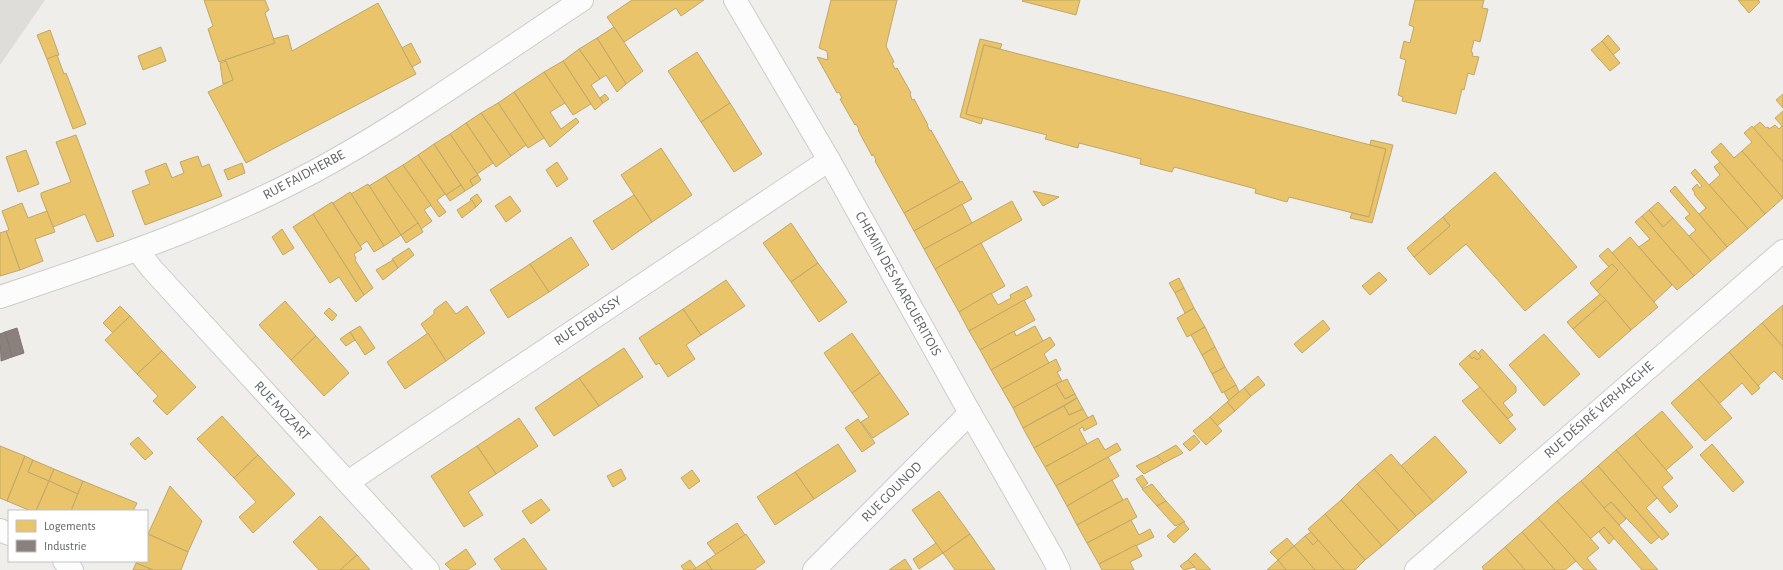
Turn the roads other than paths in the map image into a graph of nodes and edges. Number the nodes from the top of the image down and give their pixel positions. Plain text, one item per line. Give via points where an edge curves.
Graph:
1 (582, 0) edge
2 (735, 0) edge
3 (830, 160) junction
4 (137, 250) junction
5 (1783, 251) edge
6 (0, 297) edge
7 (970, 413) junction
8 (348, 482) junction
9 (65, 562) edge
10 (72, 570) edge
11 (428, 570) edge
12 (814, 570) edge
13 (1059, 570) edge
14 (1416, 570) edge

1 - 4 street, RUE FAIDHERBE via 384,131 335,160 274,192
2 - 3 street, CHEMIN DES MARGUERITOIS
3 - 7 street, CHEMIN DES MARGUERITOIS
3 - 8 street, RUE DEBUSSY
4 - 6 street, RUE FAIDHERBE
4 - 8 street, RUE MOZART via 157,275
5 - 14 street, RUE DÉSIRÉ VERHAEGHE
7 - 12 street, RUE GOUNOD
7 - 13 street, CHEMIN DES MARGUERITOIS
8 - 11 street, RUE MOZART
9 - 10 street

